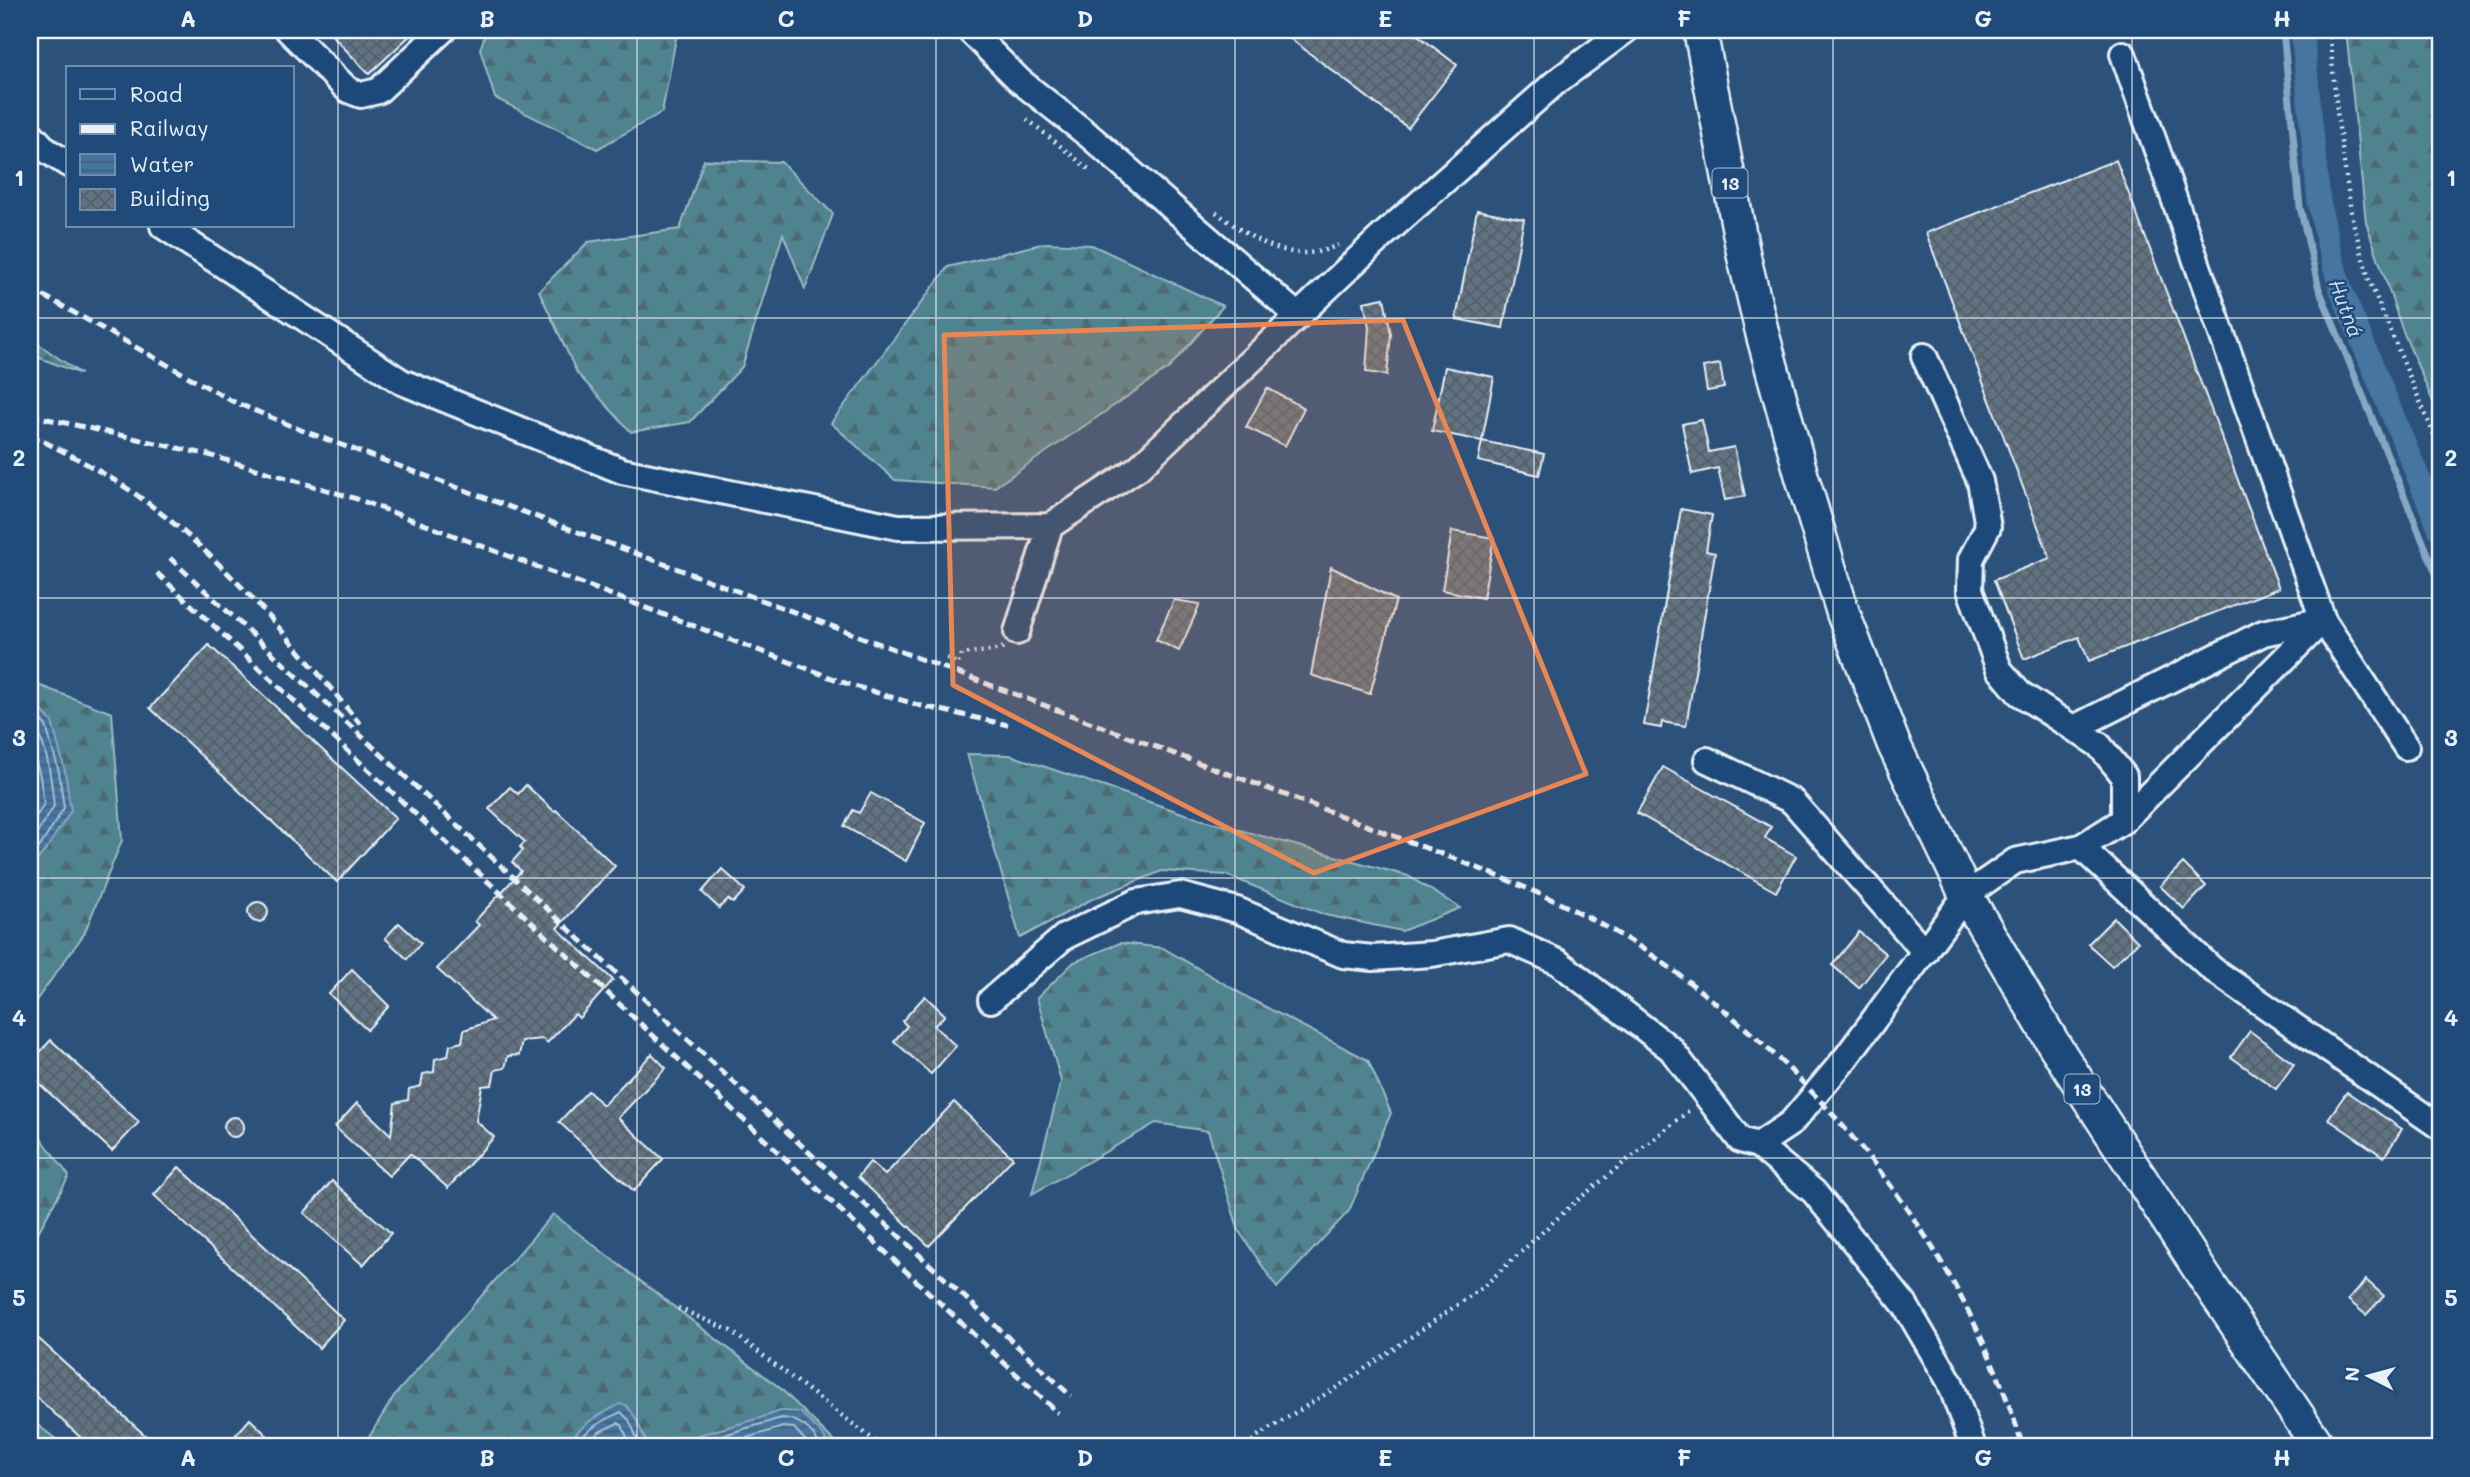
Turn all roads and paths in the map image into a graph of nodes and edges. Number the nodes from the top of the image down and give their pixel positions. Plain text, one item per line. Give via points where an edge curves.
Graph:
1 (288, 30) edge
2 (443, 30) edge
3 (969, 30) edge
4 (1626, 30) edge
5 (1700, 30) edge
6 (2329, 30) edge
7 (2123, 54) dead end
8 (35, 148) edge
9 (66, 163) edge
10 (1214, 210) dead end
11 (166, 228) edge
12 (1345, 240) dead end
13 (1298, 316) junction
14 (1924, 356) dead end
15 (2440, 449) edge
16 (1049, 526) junction
17 (2323, 620) junction
18 (1017, 632) joint
19 (947, 658) dead end
20 (2074, 728) junction
21 (2406, 747) dead end
22 (1707, 760) dead end
23 (2124, 820) junction
24 (2081, 847) junction
25 (1966, 895) junction
26 (1924, 952) junction
27 (991, 1000) dead end
28 (1708, 1096) junction
29 (2440, 1127) edge
30 (1758, 1145) junction
31 (678, 1308) dead end
32 (883, 1447) edge
33 (1249, 1447) edge
34 (1973, 1447) edge
35 (2319, 1447) edge

1 - 2 street via 348,90 361,95 378,91
3 - 13 street via 1020,80
4 - 13 street via 1556,82
5 - 25 main road, 13 via 1763,336 1840,600 1894,745
6 - 15 path via 2352,218 2369,280
7 - 17 street
8 - 9 street
10 - 12 path via 1273,249 1305,253
11 - 16 street via 402,382 622,471 898,527
13 - 16 street via 1138,468
14 - 20 street via 1980,481 1988,527 1971,559 1970,590 1999,669 2019,693
16 - 18 street
17 - 20 street via 2263,633
17 - 21 street
17 - 23 street
18 - 19 path via 994,651 962,654 958,664
20 - 23 street via 2099,745 2124,776
22 - 26 street via 1792,801
23 - 24 street
24 - 25 street via 2015,861
24 - 29 street via 2212,970
25 - 26 street
25 - 35 main road, 13 via 2060,1055
26 - 30 street via 1791,1123
27 - 28 street via 1065,936 1136,902 1180,895 1237,910 1343,955 1432,954 1509,940 1558,962 1671,1049
28 - 30 street via 1740,1140
28 - 33 path via 1575,1202 1483,1287 1256,1437
30 - 34 street via 1814,1192 1905,1305 1950,1382
31 - 32 path via 731,1331

